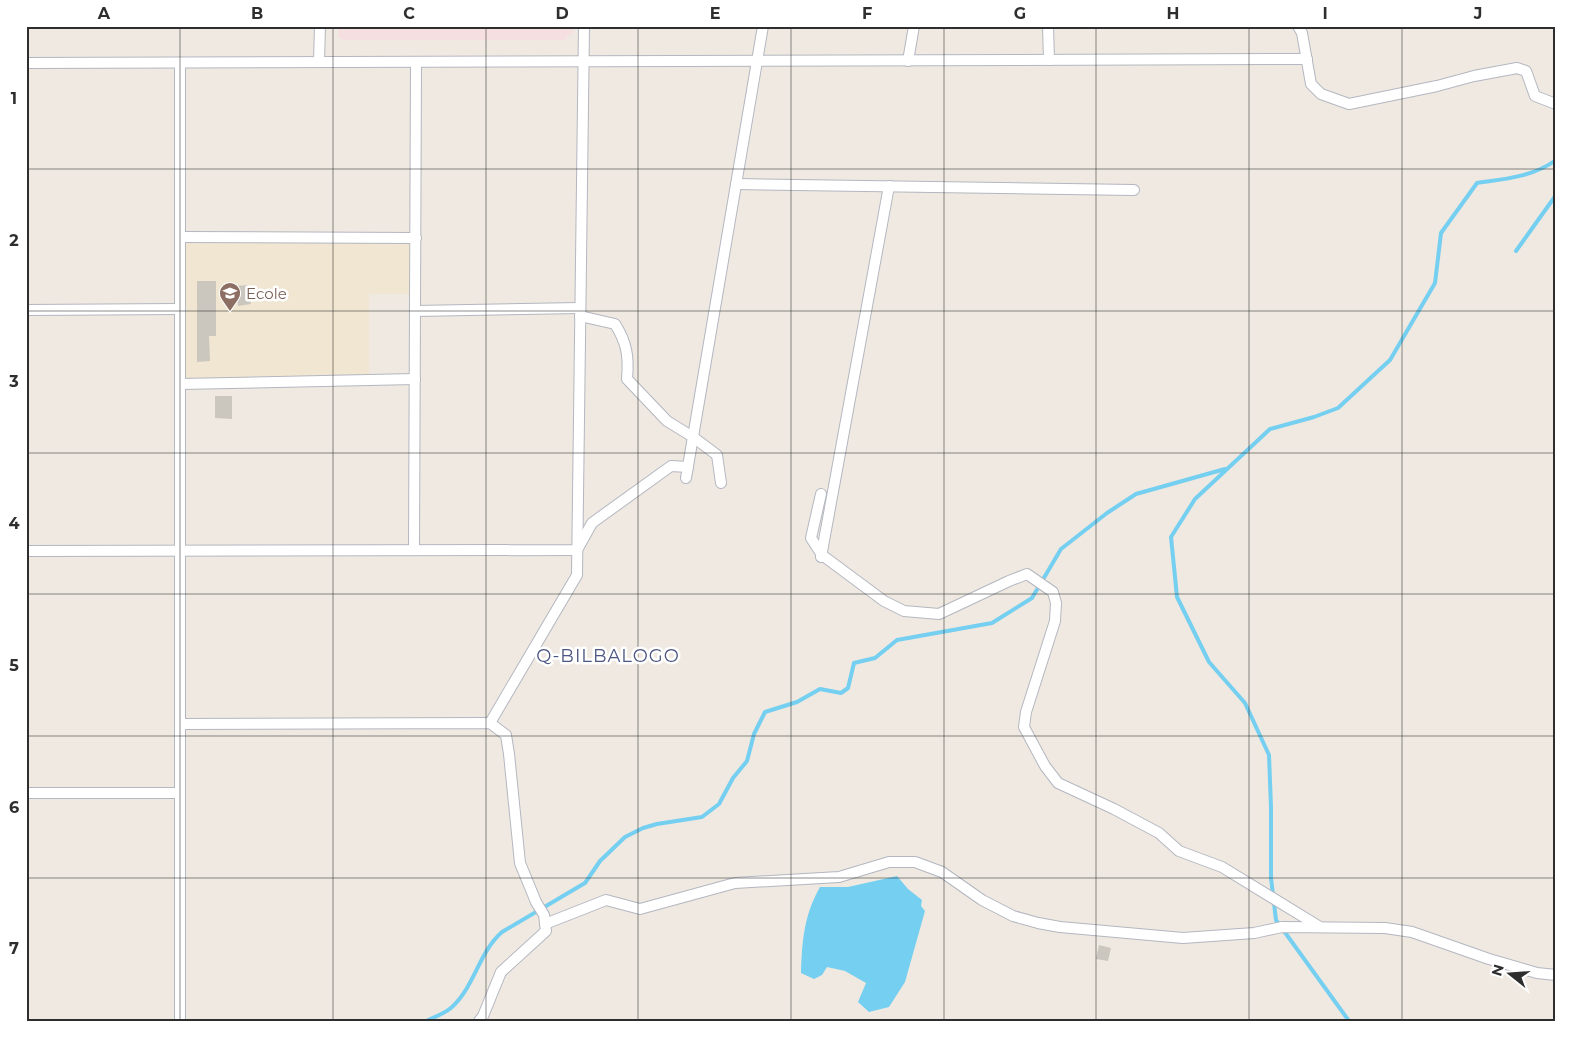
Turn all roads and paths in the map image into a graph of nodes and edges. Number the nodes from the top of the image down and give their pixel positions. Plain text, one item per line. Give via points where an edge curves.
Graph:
1 (320, 26) edge
2 (584, 26) edge
3 (762, 26) edge
4 (914, 26) edge
5 (1048, 26) edge
6 (1298, 26) edge
7 (1307, 59) junction
8 (1049, 60) junction
9 (757, 61) junction
10 (908, 61) junction
11 (319, 62) junction
12 (416, 62) junction
13 (583, 62) junction
14 (180, 63) junction
15 (26, 64) edge
16 (1556, 104) edge
17 (736, 184) junction
18 (889, 186) junction
19 (1134, 190) dead end
20 (180, 236) junction
21 (416, 238) junction
22 (180, 309) junction
23 (26, 310) edge
24 (415, 311) junction
25 (580, 312) junction
26 (415, 379) junction
27 (180, 384) junction
28 (693, 437) junction
29 (688, 467) junction
30 (686, 478) dead end
31 (722, 483) dead end
32 (821, 494) dead end
33 (414, 550) junction
34 (577, 550) junction
35 (26, 551) edge
36 (180, 551) junction
37 (821, 559) junction
38 (490, 723) junction
39 (180, 724) junction
40 (26, 793) edge
41 (180, 793) junction
42 (544, 919) junction
43 (1321, 928) junction
44 (1556, 975) edge
45 (180, 1021) edge
46 (479, 1021) edge

1 - 11 street
2 - 13 street
3 - 9 street
4 - 10 street
5 - 8 street
6 - 7 street
7 - 8 street
7 - 16 street via 1311,84 1321,94 1349,104 1517,68 1526,71 1535,96
8 - 10 street
9 - 10 street
9 - 13 street
9 - 17 street
11 - 12 street
11 - 14 street
12 - 13 street
12 - 21 street
13 - 25 street
14 - 15 street
14 - 20 street
17 - 18 street
17 - 28 street
18 - 19 street
18 - 37 street
20 - 21 street
20 - 22 street
21 - 24 street
22 - 23 street
22 - 27 street
24 - 25 street
24 - 26 street
25 - 28 street via 615,324 629,361 627,380 667,421
25 - 34 street
26 - 27 street
26 - 33 street
27 - 36 street
28 - 29 street
28 - 31 street via 717,455
29 - 30 street
29 - 34 street via 671,466 592,523
32 - 37 street via 811,538
33 - 34 street
33 - 36 street
34 - 38 street via 577,575
35 - 36 street
36 - 39 street
37 - 43 street via 904,611 939,614 1027,574 1041,583 1052,592 1056,603 1055,621 1024,727 1058,783 1159,833 1179,851 1222,867
38 - 39 street
38 - 42 street via 506,735 520,863
39 - 41 street
40 - 41 street
41 - 45 street
42 - 43 street via 606,900 640,909 735,883 839,877 889,862 915,862 942,872 1013,916 1060,927 1183,938 1254,933 1282,927
42 - 46 street via 546,931 501,972
43 - 44 street via 1385,928 1412,932 1489,959

